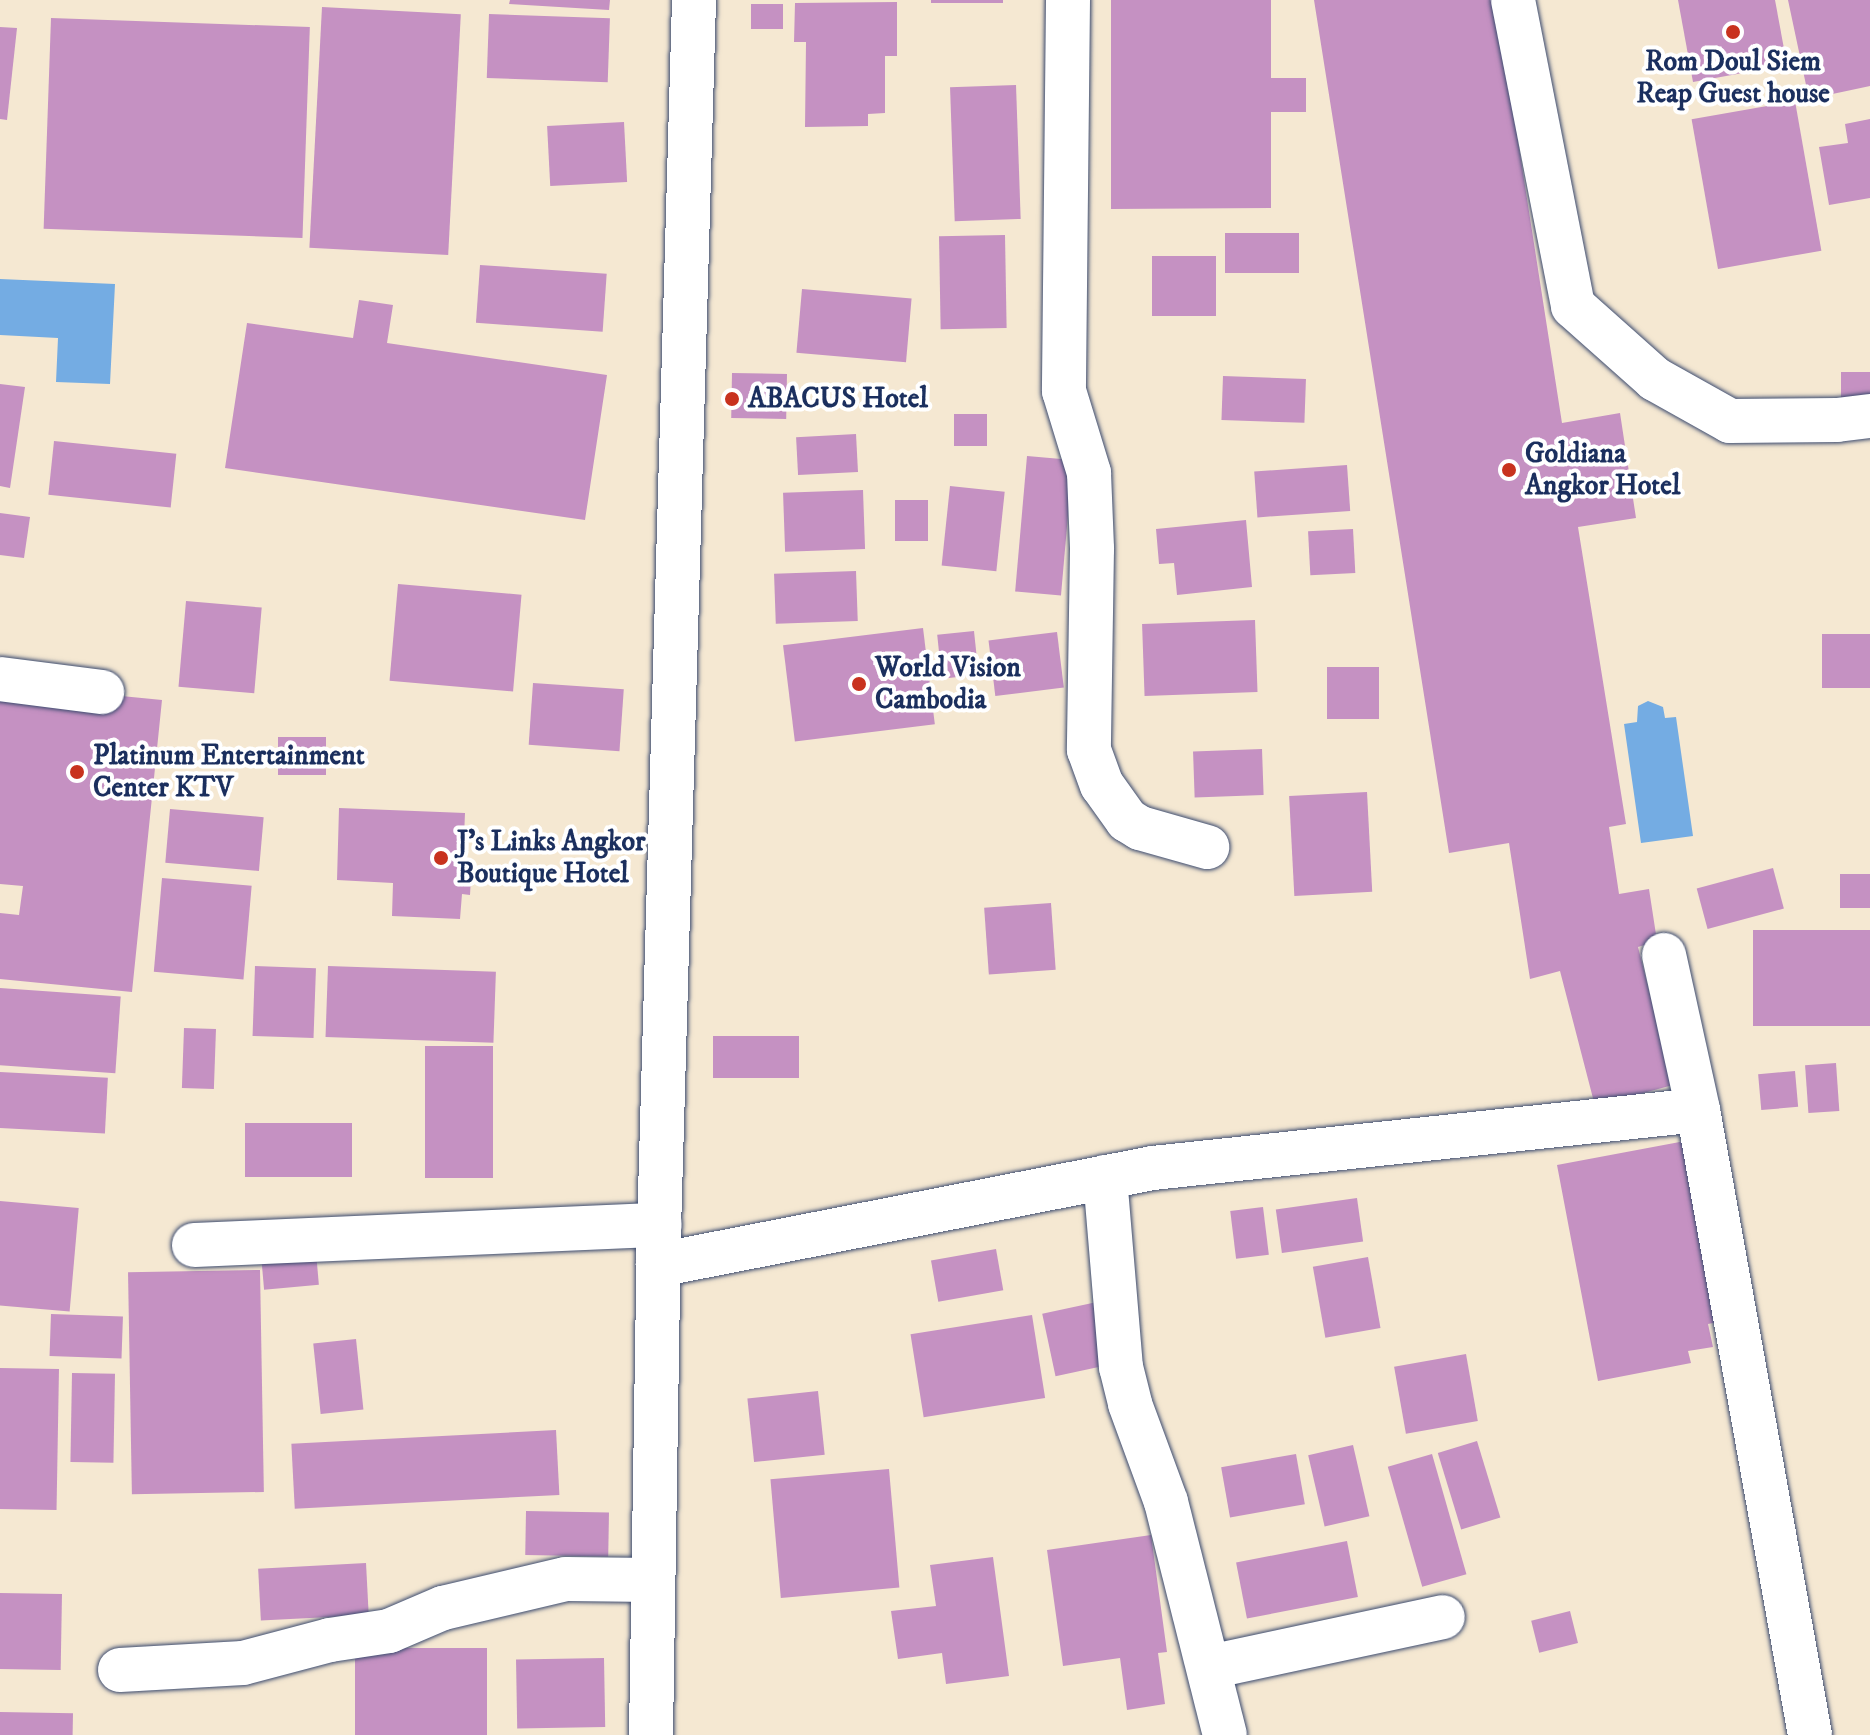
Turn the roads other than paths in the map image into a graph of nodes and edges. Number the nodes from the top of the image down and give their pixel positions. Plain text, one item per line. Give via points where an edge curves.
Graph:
1 (694, 0) edge
2 (1068, 0) edge
3 (1513, 0) edge
4 (1870, 416) edge
5 (0, 679) edge
6 (102, 692) dead end
7 (1207, 847) dead end
8 (1664, 955) dead end
9 (1698, 1110) junction
10 (1105, 1177) junction
11 (194, 1245) dead end
12 (659, 1245) junction
13 (653, 1580) junction
14 (1443, 1617) dead end
15 (1210, 1667) junction
16 (120, 1670) dead end
17 (651, 1735) edge
18 (1225, 1735) edge
19 (1810, 1735) edge

1 - 12 street
2 - 7 street via 1064,391 1089,473 1089,750 1102,785 1127,820
3 - 4 street via 1573,306 1655,379 1730,421
5 - 6 street
8 - 9 street
9 - 10 street
9 - 19 street
10 - 12 street
10 - 15 street via 1121,1367 1166,1502
11 - 12 street
12 - 13 street
13 - 16 street via 566,1579 443,1608 389,1631 243,1663
13 - 17 street
14 - 15 street
15 - 18 street

